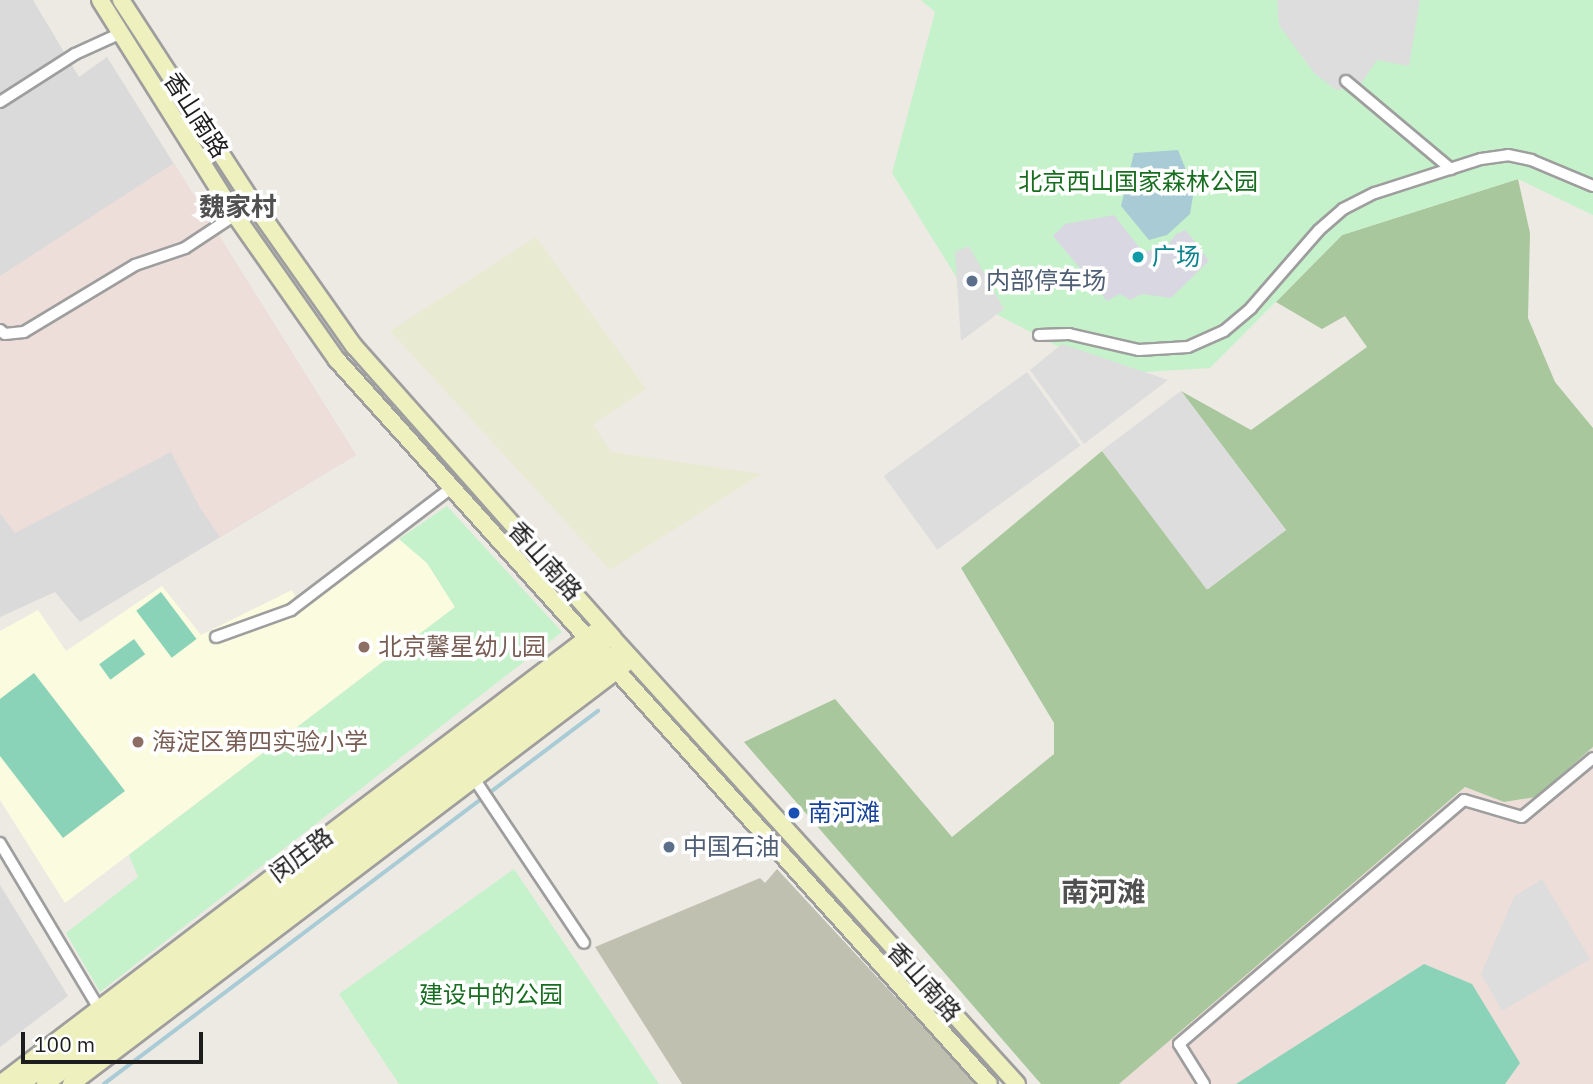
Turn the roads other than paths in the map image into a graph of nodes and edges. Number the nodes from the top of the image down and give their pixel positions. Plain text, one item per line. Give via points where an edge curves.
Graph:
1 (100, 0) edge
2 (121, 0) edge
3 (121, 33) junction
4 (1346, 81) dead end
5 (0, 102) edge
6 (1451, 169) junction
7 (1593, 186) edge
8 (253, 203) junction
9 (235, 215) junction
10 (0, 330) edge
11 (1040, 335) dead end
12 (451, 488) junction
13 (216, 637) dead end
14 (617, 643) junction
15 (602, 654) junction
16 (1593, 758) edge
17 (470, 772) junction
18 (0, 843) edge
19 (584, 943) dead end
20 (102, 1014) junction
21 (0, 1083) edge
22 (21, 1084) edge
23 (45, 1084) edge
24 (71, 1084) edge
25 (989, 1084) edge
26 (1017, 1084) edge
27 (1204, 1084) edge

1 - 3 main road, 香山南路
2 - 8 main road, 香山南路
3 - 5 street via 75,54
3 - 9 main road, 香山南路
4 - 6 street
6 - 7 street via 1508,155
6 - 11 street via 1375,193 1343,209 1251,308 1224,331 1188,347 1139,350 1069,334
8 - 9 street
8 - 14 main road, 香山南路 via 354,346
9 - 10 street via 185,248 135,265 24,332 5,334
9 - 12 main road, 香山南路 via 337,360
12 - 13 street via 291,610
12 - 15 main road, 香山南路
14 - 15 main road, 闵庄路
14 - 15 main road, 闵庄路
14 - 26 main road, 香山南路
15 - 17 main road, 闵庄路
15 - 20 main road, 闵庄路
15 - 25 main road, 香山南路
16 - 27 street via 1522,817 1464,800 1179,1044
17 - 19 street
17 - 23 main road, 闵庄路
17 - 24 main road, 闵庄路
18 - 20 street
20 - 21 main road, 闵庄路
20 - 22 main road, 闵庄路

